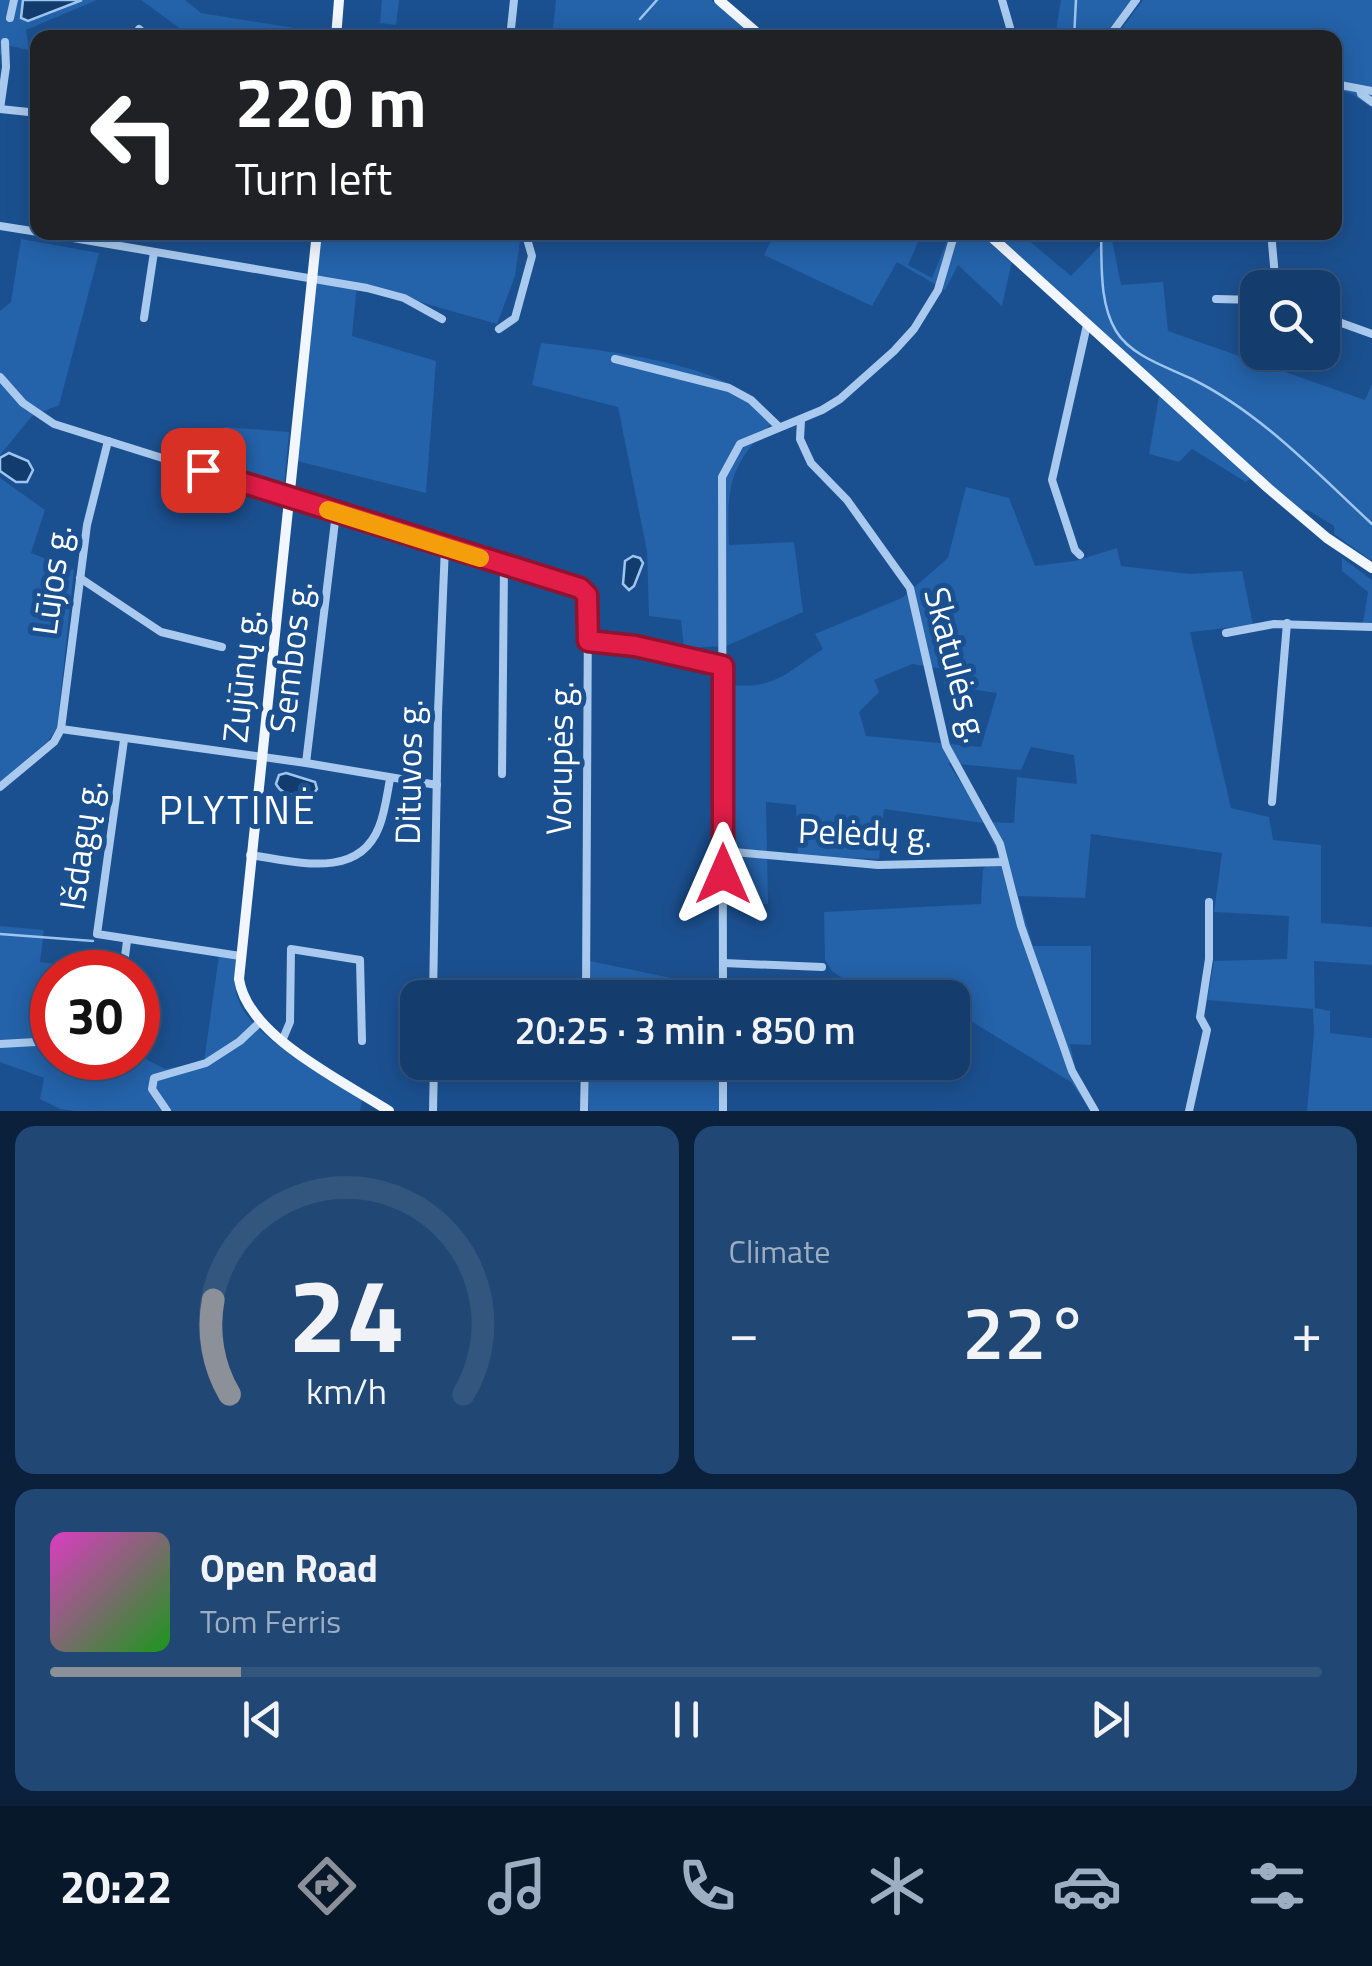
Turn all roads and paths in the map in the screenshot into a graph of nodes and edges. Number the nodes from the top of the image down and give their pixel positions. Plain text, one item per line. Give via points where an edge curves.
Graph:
1 (14, 0) edge
2 (339, 0) edge
3 (514, 0) edge
4 (719, 0) edge
5 (1002, 0) edge
6 (1136, 0) edge
7 (10, 18) dead end
8 (337, 30) edge
9 (511, 30) edge
10 (755, 30) edge
11 (1011, 30) edge
12 (1114, 30) edge
13 (5, 42) dead end
14 (1342, 85) edge
15 (1360, 89) junction
16 (1372, 89) edge
17 (1372, 102) edge
18 (30, 112) edge
19 (0, 226) edge
20 (30, 231) edge
21 (84, 240) edge
22 (316, 240) edge
23 (526, 240) edge
24 (953, 240) edge
25 (995, 240) edge
26 (1272, 240) edge
27 (154, 252) junction
28 (1274, 270) edge
29 (312, 279) junction
30 (1216, 299) dead end
31 (1240, 300) edge
32 (144, 318) dead end
33 (442, 318) dead end
34 (1340, 322) edge
35 (1086, 325) junction
36 (498, 328) dead end
37 (1372, 334) edge
38 (615, 359) dead end
39 (0, 378) edge
40 (801, 420) junction
41 (779, 428) junction
42 (108, 441) junction
43 (289, 497) junction
44 (336, 512) junction
45 (445, 547) junction
46 (1080, 555) dead end
47 (504, 565) junction
48 (1372, 568) edge
49 (80, 578) junction
50 (1287, 624) junction
51 (1372, 626) edge
52 (1226, 633) dead end
53 (588, 641) junction
54 (222, 647) dead end
55 (723, 666) junction
56 (61, 730) junction
57 (124, 740) junction
58 (261, 758) junction
59 (306, 763) junction
60 (502, 774) dead end
61 (390, 779) junction
62 (438, 786) junction
63 (0, 787) edge
64 (1272, 802) dead end
65 (724, 850) junction
66 (250, 855) junction
67 (1004, 862) junction
68 (1209, 902) dead end
69 (127, 940) junction
70 (126, 950) edge
71 (240, 956) junction
72 (723, 962) junction
73 (822, 967) dead end
74 (434, 980) edge
75 (586, 980) edge
76 (723, 980) edge
77 (259, 1023) junction
78 (362, 1041) dead end
79 (30, 1042) edge
80 (282, 1042) junction
81 (0, 1044) edge
82 (434, 1080) edge
83 (585, 1080) edge
84 (723, 1080) edge
85 (166, 1111) edge
86 (389, 1111) edge
87 (434, 1111) edge
88 (584, 1111) edge
89 (722, 1111) edge
90 (1095, 1111) edge
91 (1189, 1111) edge

1 - 7 street
2 - 8 main road
3 - 9 street
4 - 10 main road
5 - 11 street
6 - 12 street
13 - 18 street via 0,109
14 - 15 street
15 - 16 street
15 - 17 street
19 - 20 street
21 - 27 street
22 - 29 main road, Zujūnų g.
23 - 36 street via 531,264 516,318
24 - 40 street via 943,280 914,328 840,398
25 - 35 main road
26 - 28 street
27 - 29 street
27 - 32 street
29 - 33 street via 394,295
29 - 43 main road, Zujūnų g.
30 - 31 street
34 - 37 street
35 - 46 street via 1052,480
35 - 48 main road via 1281,499
38 - 41 street via 728,388 752,400
39 - 42 street, Vorupės g. via 42,417
40 - 41 street
40 - 67 street, Skatulės g. via 800,439 812,463 910,588 946,746
41 - 55 street via 740,444 722,477
42 - 43 street, Vorupės g.
42 - 49 street, Lūjos g.
43 - 44 street, Vorupės g.
43 - 58 main road, Zujūnų g.
44 - 45 street, Vorupės g.
44 - 59 street, Sembos g.
45 - 47 street, Vorupės g.
45 - 62 street, Dituvos g.
47 - 53 street, Vorupės g. via 583,590
47 - 60 street
49 - 54 street via 161,632
49 - 56 street, Lūjos g.
50 - 51 street
50 - 52 street
50 - 64 street
53 - 55 street
53 - 75 street, Vorupės g.
55 - 65 street
56 - 57 street, Sembos g.
56 - 63 street
57 - 58 street, Sembos g.
57 - 69 street, Išdagų g. via 96,930
58 - 59 street, Sembos g.
58 - 66 main road, Zujūnų g.
59 - 61 street
61 - 62 street
61 - 66 street via 378,831 352,858 338,864
62 - 74 street, Dituvos g.
65 - 67 street, Pelėdų g. via 878,865
65 - 72 street
66 - 71 main road, Zujūnų g.
67 - 90 street, Skatulės g. via 1062,1045
68 - 91 street via 1200,1017 1208,1030
69 - 70 street
69 - 71 street, Išdagų g.
71 - 77 main road, Zujūnų g. via 240,991
72 - 73 street
72 - 76 street
77 - 80 main road, Zujūnų g.
77 - 85 street via 206,1063 154,1078 152,1089
78 - 80 street via 360,960 292,950 290,1022
79 - 81 street
80 - 86 main road, Zujūnų g.
82 - 87 street
83 - 88 street
84 - 89 street

